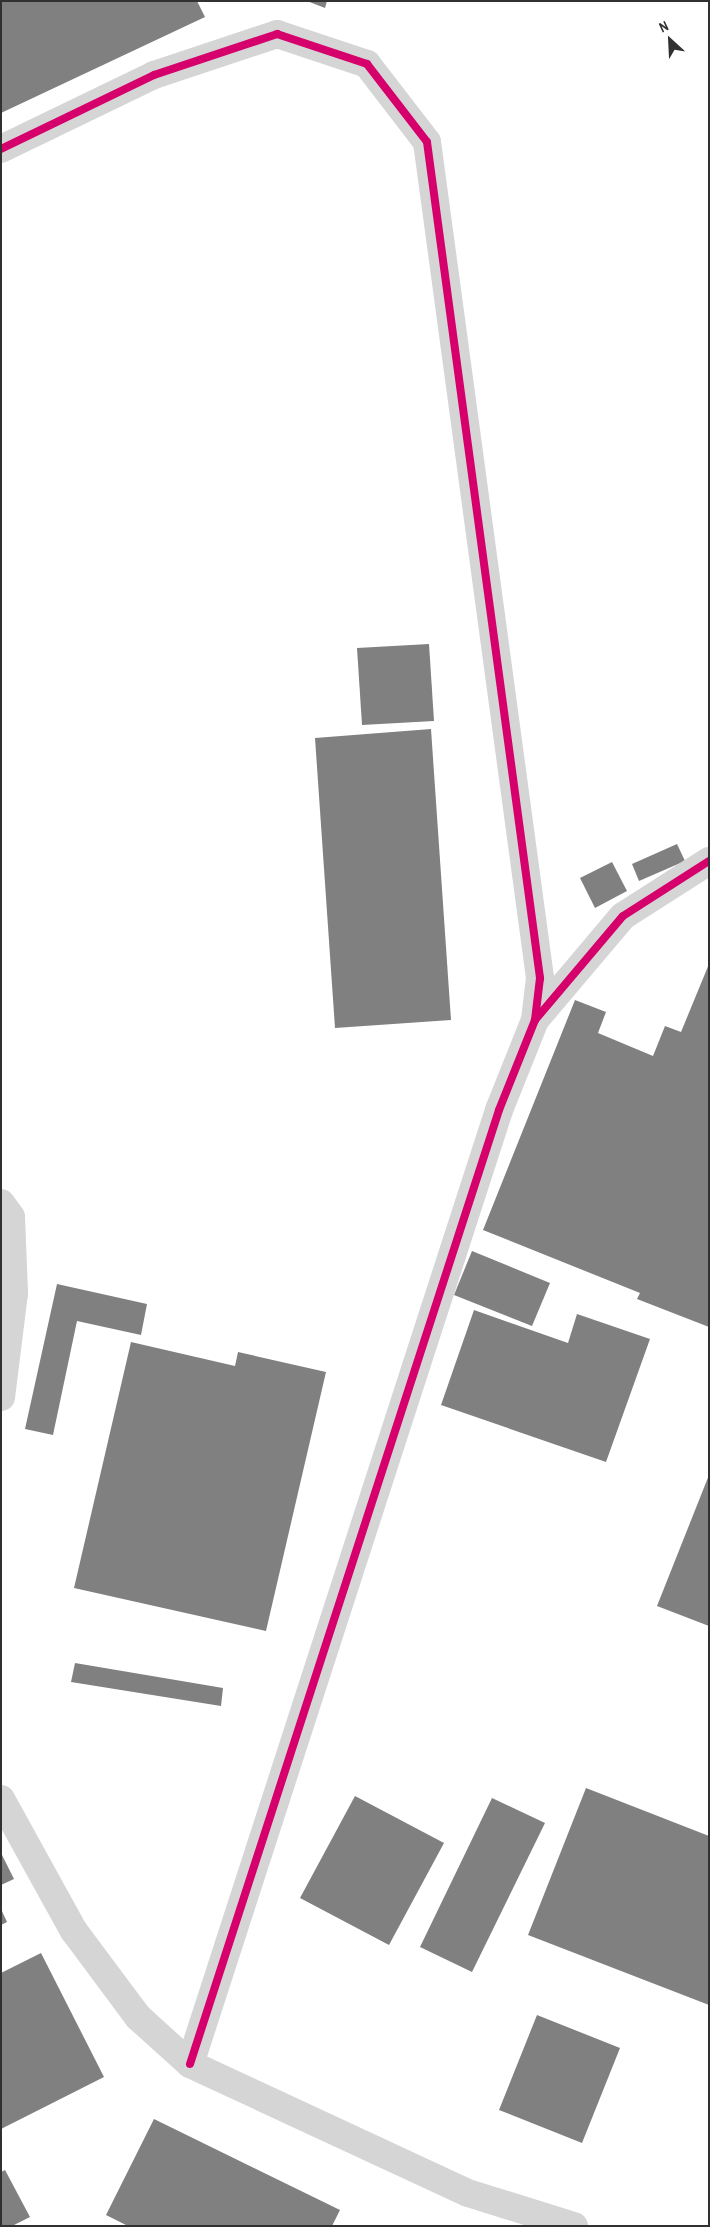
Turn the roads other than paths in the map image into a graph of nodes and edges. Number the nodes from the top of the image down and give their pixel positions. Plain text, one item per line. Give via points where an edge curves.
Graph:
1 (1, 149) edge
2 (709, 860) edge
3 (535, 1020) junction
4 (1, 1203) edge
5 (1, 1397) edge
6 (1, 1799) edge
7 (190, 2064) junction
8 (574, 2226) edge

1 - 3 street via 154,75 277,34 367,64 428,142 540,978
2 - 3 street via 623,916
3 - 7 street via 499,1110
4 - 5 street via 10,1217 14,1293
6 - 7 street via 74,1931 138,2017
7 - 8 street via 468,2193

